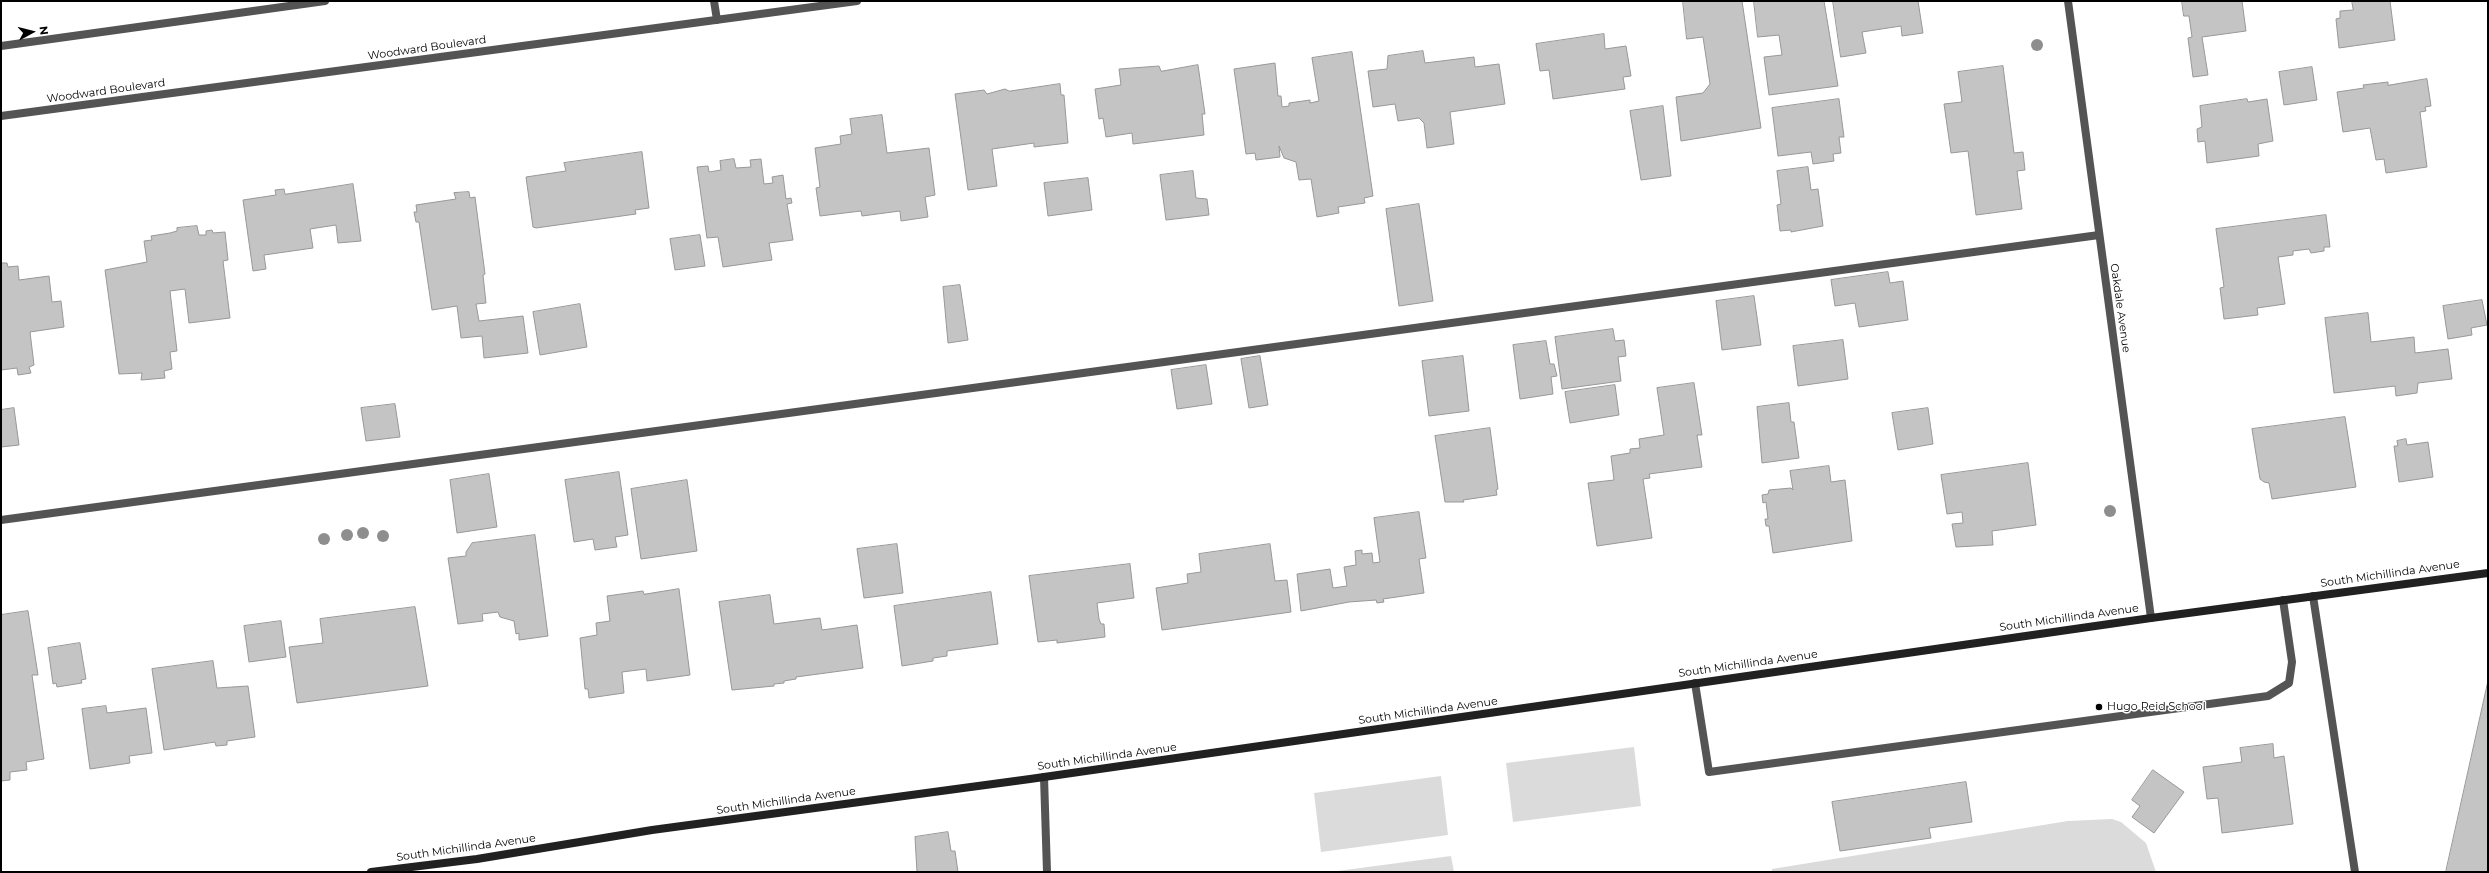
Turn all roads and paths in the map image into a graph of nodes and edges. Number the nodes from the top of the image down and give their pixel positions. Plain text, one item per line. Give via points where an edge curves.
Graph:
1 (325, 1) edge
2 (714, 1) edge
3 (857, 1) edge
4 (2068, 1) edge
5 (717, 20) junction
6 (1, 46) edge
7 (1, 116) edge
8 (2099, 235) junction
9 (1, 520) edge
10 (2488, 572) edge
11 (2313, 596) junction
12 (2283, 600) junction
13 (2151, 618) junction
14 (1695, 683) junction
15 (1044, 777) junction
16 (371, 872) edge
17 (1046, 872) edge
18 (2355, 872) edge

1 - 6 street
2 - 5 street
3 - 5 street, Woodward Boulevard
4 - 8 street, Oakdale Avenue
5 - 7 street, Woodward Boulevard
8 - 9 street
8 - 13 street, Oakdale Avenue
10 - 11 main road, South Michillinda Avenue
11 - 12 main road, South Michillinda Avenue
11 - 18 street
12 - 13 main road, South Michillinda Avenue
12 - 14 street via 2292,662 2289,683 2268,696 1709,772
13 - 14 main road, South Michillinda Avenue
14 - 15 main road, South Michillinda Avenue
15 - 16 main road, South Michillinda Avenue via 652,830 477,859
15 - 17 street

